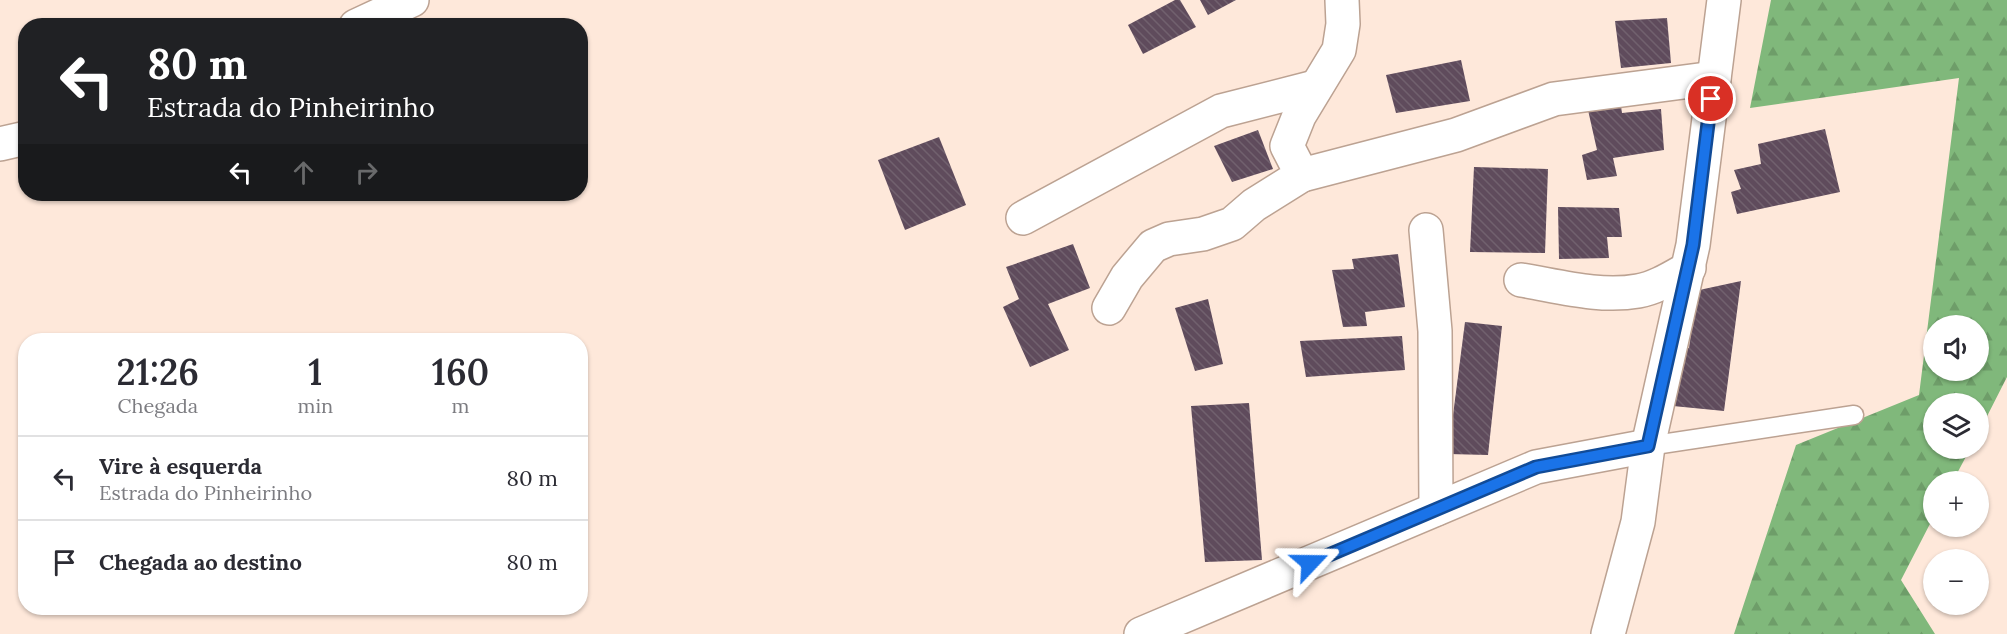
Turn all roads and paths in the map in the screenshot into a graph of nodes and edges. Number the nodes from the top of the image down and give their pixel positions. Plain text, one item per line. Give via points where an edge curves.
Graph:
1 (412, 0) edge
2 (1342, 0) edge
3 (1724, 0) edge
4 (373, 18) edge
5 (1714, 78) junction
6 (1315, 87) junction
7 (18, 140) edge
8 (0, 144) edge
9 (1302, 175) junction
10 (1023, 218) dead end
11 (1426, 230) dead end
12 (1689, 268) junction
13 (1521, 280) dead end
14 (1109, 308) dead end
15 (1854, 415) dead end
16 (1648, 446) junction
17 (1436, 509) junction
18 (1141, 634) edge
19 (1608, 634) edge

1 - 4 street
2 - 6 street via 1339,50
3 - 5 street
5 - 9 street via 1554,99 1456,135
5 - 12 street
6 - 9 street via 1287,146
6 - 10 street via 1221,111
7 - 8 street
9 - 14 street via 1232,224 1154,246 1127,277
11 - 17 street via 1435,332
12 - 13 street via 1638,291 1603,293
12 - 16 street
15 - 16 lane
16 - 17 street via 1536,467
16 - 19 street via 1638,522
17 - 18 street

